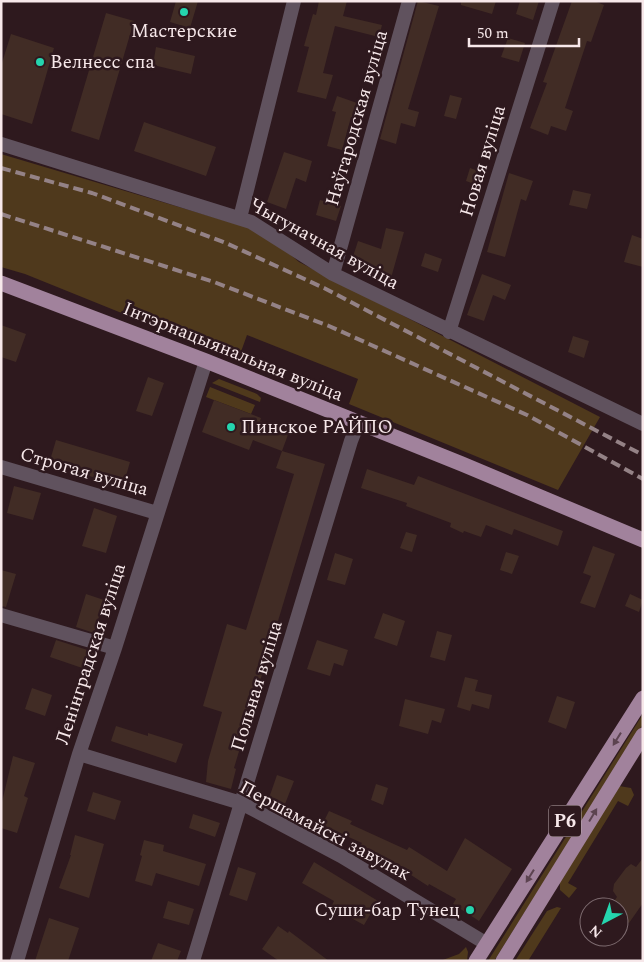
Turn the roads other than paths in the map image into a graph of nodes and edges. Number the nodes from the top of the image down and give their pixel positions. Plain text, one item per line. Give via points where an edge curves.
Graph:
1 (294, 1) edge
2 (409, 1) edge
3 (553, 1) edge
4 (1, 144) edge
5 (240, 218) junction
6 (333, 274) junction
7 (1, 283) edge
8 (449, 332) junction
9 (206, 361) junction
10 (358, 423) junction
11 (643, 424) edge
12 (1, 467) edge
13 (156, 513) junction
14 (643, 540) edge
15 (1, 615) edge
16 (115, 648) junction
17 (643, 698) edge
18 (643, 734) edge
19 (79, 754) junction
20 (241, 803) junction
21 (487, 944) junction
22 (17, 961) edge
23 (193, 961) edge
24 (476, 961) edge
25 (504, 961) edge

1 - 5 street
2 - 6 street, Наўгародская вуліца
3 - 8 street, Новая вуліца
4 - 5 street, Чыгуначная вуліца
5 - 6 street, Чыгуначная вуліца
6 - 8 street, Чыгуначная вуліца
7 - 9 main road, Інтэрнацыянальная вуліца
8 - 11 street, Чыгуначная вуліца
9 - 10 main road, Інтэрнацыянальная вуліца
9 - 13 street, Ленінградская вуліца
10 - 14 main road, Інтэрнацыянальная вуліца
10 - 20 street, Польная вуліца
12 - 13 street, Строгая вуліца
13 - 16 street, Ленінградская вуліца
15 - 16 street
16 - 19 street, Ленінградская вуліца
17 -> 21 main road, Р6
25 -> 18 main road, Р6
19 - 20 street, Першамайскі завулак
19 - 22 street, Ленінградская вуліца
20 - 21 street, Першамайскі завулак via 341,856
20 - 23 street, Польная вуліца
21 - 24 main road, Р6

